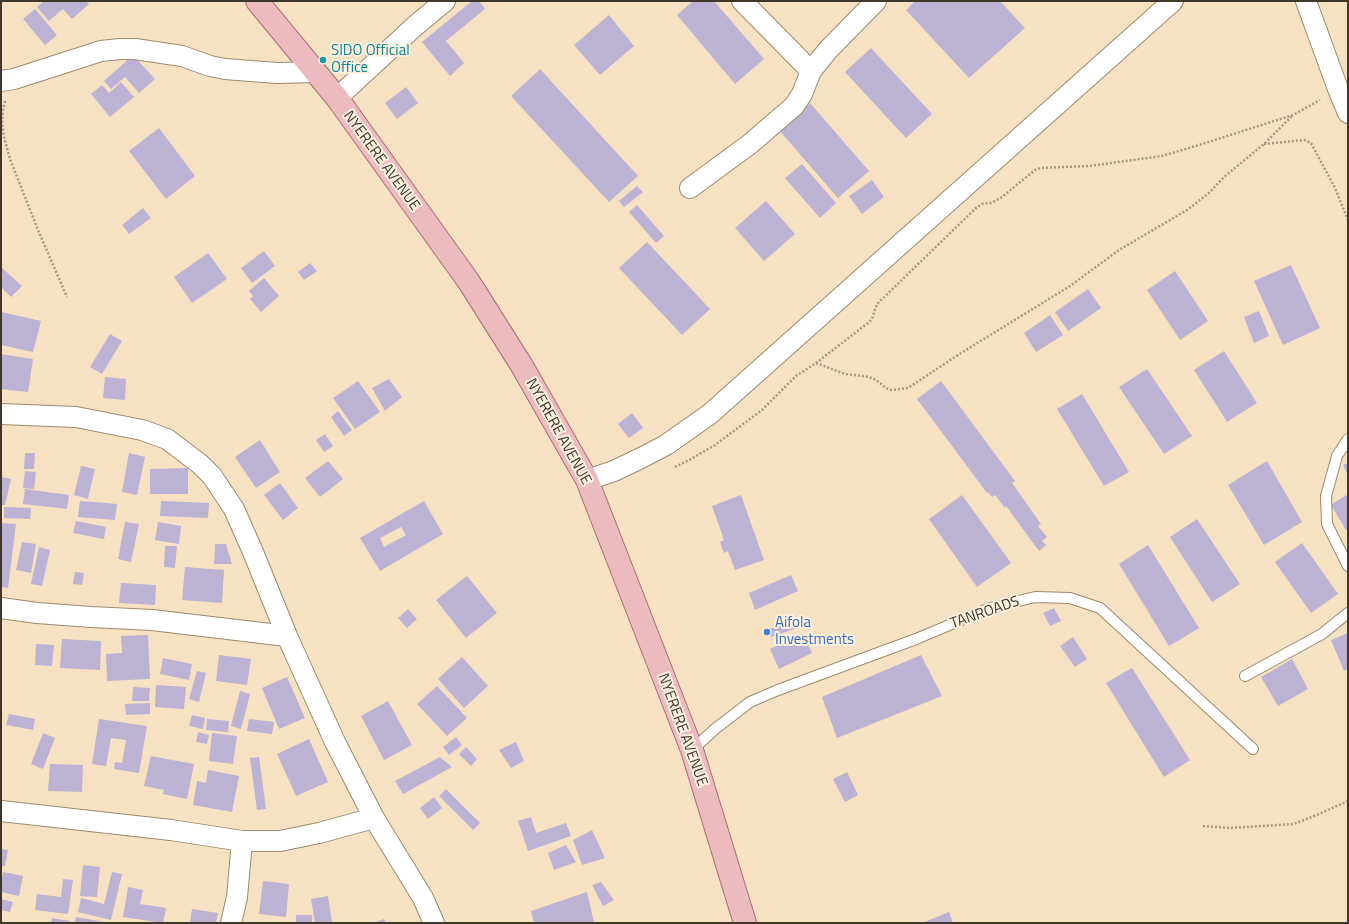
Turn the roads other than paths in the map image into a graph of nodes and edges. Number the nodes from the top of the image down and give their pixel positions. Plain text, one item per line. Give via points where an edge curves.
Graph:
1 (257, 1) edge
2 (445, 1) edge
3 (742, 1) edge
4 (876, 1) edge
5 (1173, 1) edge
6 (1306, 1) edge
7 (812, 71) junction
8 (315, 72) junction
9 (8, 80) edge
10 (1343, 86) edge
11 (337, 98) junction
12 (1348, 114) edge
13 (690, 188) dead end
14 (1, 414) edge
15 (1348, 438) edge
16 (587, 480) junction
17 (1348, 566) edge
18 (1, 608) edge
19 (1348, 614) edge
20 (287, 636) junction
21 (1245, 676) dead end
22 (1253, 749) dead end
23 (692, 750) junction
24 (1, 811) edge
25 (374, 818) junction
26 (242, 841) junction
27 (231, 923) edge
28 (434, 923) edge
29 (745, 923) edge

1 - 8 main road, NYERERE AVENUE
2 - 11 street
3 - 7 street
4 - 7 street via 828,50
5 - 16 street via 710,414 666,445 614,471
6 - 10 street
7 - 13 street via 794,106 750,144
8 - 9 street via 277,73 225,69 182,56 120,49 101,51
8 - 11 main road, NYERERE AVENUE
10 - 12 street
11 - 16 main road, NYERERE AVENUE via 469,282 522,366
14 - 20 street via 76,417 142,430 167,439 180,448 212,476 234,509
15 - 17 lane via 1337,456 1326,496 1327,524
16 - 23 main road, NYERERE AVENUE
18 - 20 street via 76,616 152,620
19 - 21 lane via 1322,634
20 - 25 street via 335,742
22 - 23 lane, TANROADS via 1100,608 1070,598 1035,597 990,608 750,702 714,729
23 - 29 main road, NYERERE AVENUE
24 - 26 street via 171,830
25 - 26 street via 280,841
25 - 28 street via 423,898
26 - 27 street via 237,897

